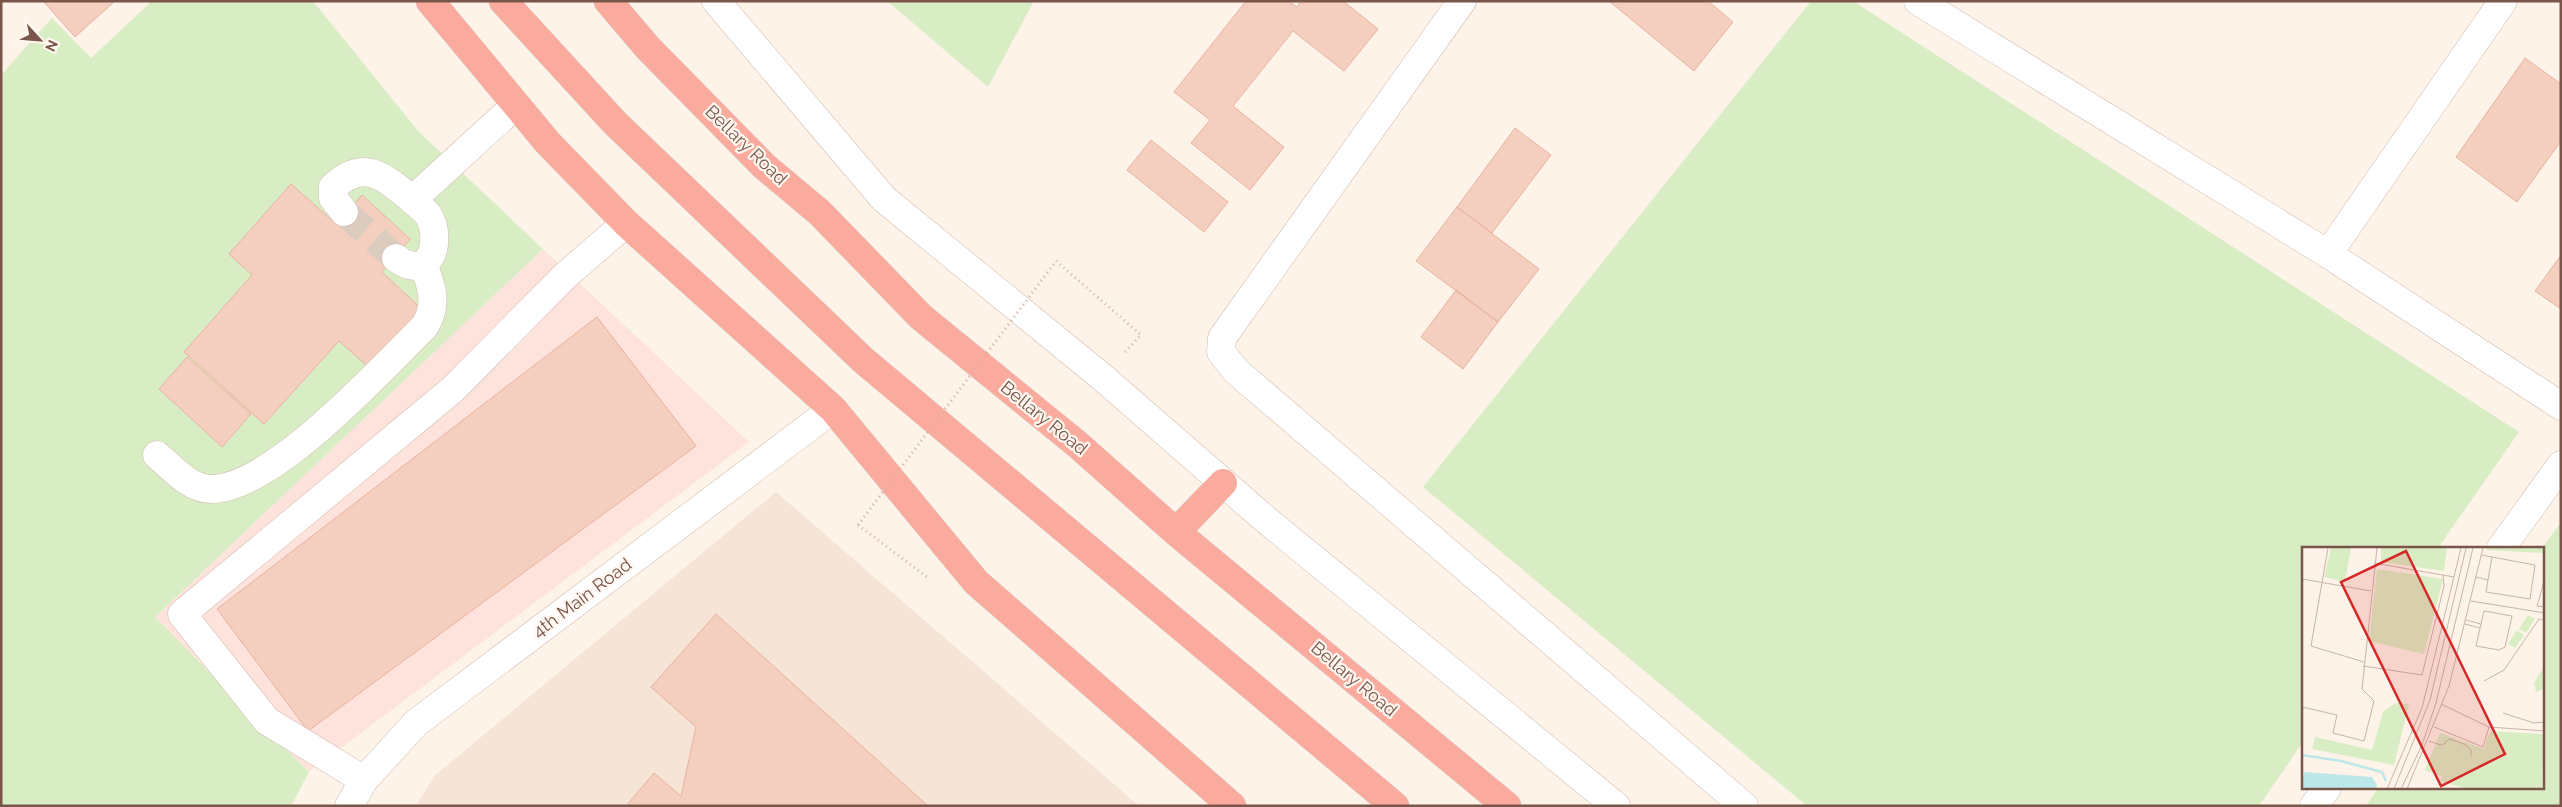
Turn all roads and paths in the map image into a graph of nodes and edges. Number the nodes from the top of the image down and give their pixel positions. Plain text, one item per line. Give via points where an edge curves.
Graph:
1 (430, 1) edge
2 (503, 1) edge
3 (608, 1) edge
4 (716, 1) edge
5 (1462, 1) edge
6 (1918, 1) edge
7 (2503, 1) edge
8 (516, 105) junction
9 (412, 200) junction
10 (344, 212) tunnel mouth
11 (626, 223) junction
12 (2328, 254) junction
13 (396, 258) tunnel mouth
14 (423, 264) junction
15 (1141, 335) dead end
16 (2561, 406) edge
17 (833, 409) junction
18 (157, 455) dead end
19 (2561, 465) edge
20 (1223, 483) junction
21 (1176, 532) junction
22 (2502, 547) edge
23 (929, 579) dead end
24 (364, 780) junction
25 (2326, 790) edge
26 (349, 806) edge
27 (1232, 806) edge
28 (1395, 806) edge
29 (1507, 806) edge
30 (1616, 806) edge
31 (1744, 806) edge
32 (2314, 806) edge

1 - 8 highway
2 - 28 highway via 614,123 863,360
3 - 21 highway, Bellary Road via 648,48 764,166 820,213 921,317 1077,444
4 - 20 street via 884,200 1102,377
5 - 31 street via 1222,338 1220,352 1236,371
6 - 12 street
7 - 12 street
8 - 9 street
8 - 11 highway via 548,143
9 - 10 street via 385,178 370,172 357,172 346,176 333,188 333,198
9 - 14 street via 430,217 434,234 432,255
11 - 17 highway
11 - 24 street via 565,276 452,390 182,614 267,722
12 - 16 street
13 - 14 street via 407,267
14 - 18 street via 434,301 425,326 312,436 290,452 235,484 212,489 183,477
15 - 23 path, bridge via 1056,261 858,525
17 - 24 street, 4th Main Road via 416,723
17 - 27 highway via 976,582
19 - 22 street
20 - 21 highway
20 - 30 street
21 - 29 highway, Bellary Road
24 - 26 street, 4th Main Road
25 - 32 street

